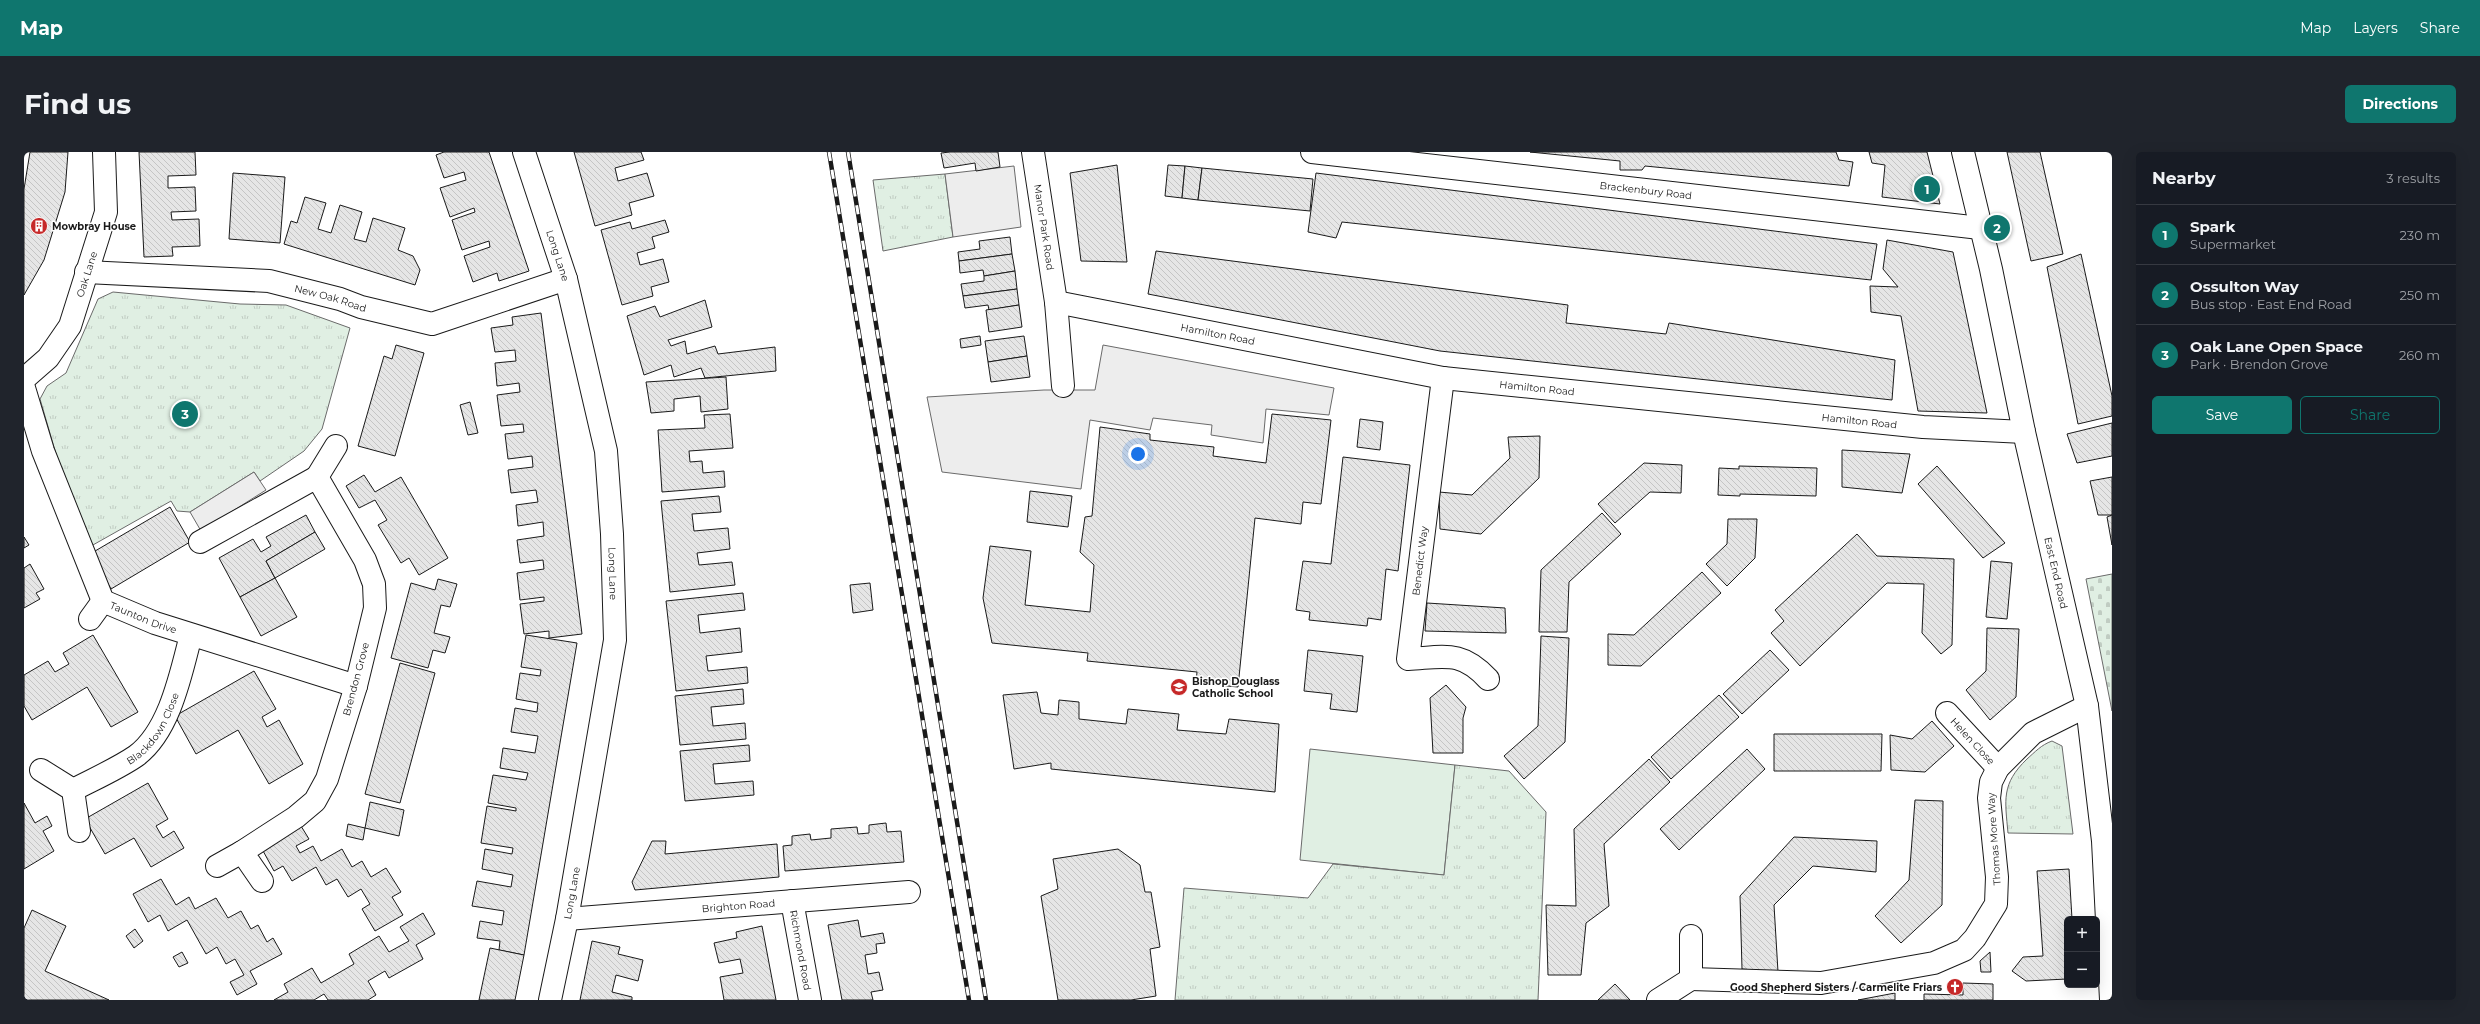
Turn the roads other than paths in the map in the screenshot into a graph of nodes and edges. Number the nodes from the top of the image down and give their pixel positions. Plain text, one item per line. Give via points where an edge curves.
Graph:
1 (104, 152) edge
2 (524, 152) edge
3 (1033, 152) edge
4 (1312, 152) edge
5 (1963, 152) edge
6 (1980, 228) junction
7 (86, 272) junction
8 (566, 279) junction
9 (1056, 302) junction
10 (1443, 378) junction
11 (24, 379) edge
12 (1063, 386) dead end
13 (24, 388) edge
14 (2024, 432) junction
15 (336, 446) dead end
16 (317, 477) junction
17 (200, 542) dead end
18 (103, 601) junction
19 (90, 619) dead end
20 (191, 635) junction
21 (1488, 679) dead end
22 (356, 686) junction
23 (2087, 706) junction
24 (1947, 713) dead end
25 (1998, 768) junction
26 (41, 770) dead end
27 (73, 790) junction
28 (79, 831) dead end
29 (242, 852) junction
30 (217, 866) dead end
31 (262, 880) dead end
32 (909, 892) dead end
33 (792, 901) junction
34 (568, 919) junction
35 (1691, 936) dead end
36 (1691, 979) junction
37 (1821, 991) edge
38 (550, 1000) edge
39 (810, 1000) edge
40 (1658, 1000) edge
41 (2111, 1000) edge

1 - 7 street, Oak Lane via 106,212
2 - 8 street, Long Lane
3 - 9 street, Manor Park Road
4 - 6 street, Brackenbury Road
5 - 6 street, East End Road
6 - 14 street, East End Road via 1991,269
7 - 8 street, New Oak Road via 269,281 432,324
7 - 11 street, Oak Lane via 70,326 48,358
8 - 34 street, Long Lane via 606,451 615,640
9 - 10 street, Hamilton Road
9 - 12 street, Manor Park Road
10 - 14 street, Hamilton Road via 1923,427
10 - 21 street, Benedict Way via 1408,659 1457,657 1475,665
13 - 18 street, Taunton Drive via 43,451
14 - 23 street, East End Road
15 - 16 street
16 - 17 street
16 - 22 street, Brendon Grove via 365,560 374,584 375,608
18 - 19 street
18 - 20 street, Taunton Drive via 155,624
20 - 22 street, Taunton Drive
20 - 27 street, Blackdown Close via 174,699 154,736 136,756
22 - 29 street, Brendon Grove via 327,779 314,801 296,817
23 - 25 street, Thomas More Way via 2033,733
23 - 41 street, East End Road via 2103,841
24 - 25 street, Helen Close
25 - 37 street, Thomas More Way via 1991,782 1989,798 1997,877 1996,904 1976,938 1958,953 1934,963
26 - 27 street
27 - 28 street
29 - 30 street, Brendon Grove
29 - 31 street
32 - 33 street, Brighton Road
33 - 34 street, Brighton Road
33 - 39 street, Richmond Road
34 - 38 street, Long Lane
35 - 36 street
36 - 37 street, Thomas More Way
36 - 40 street

